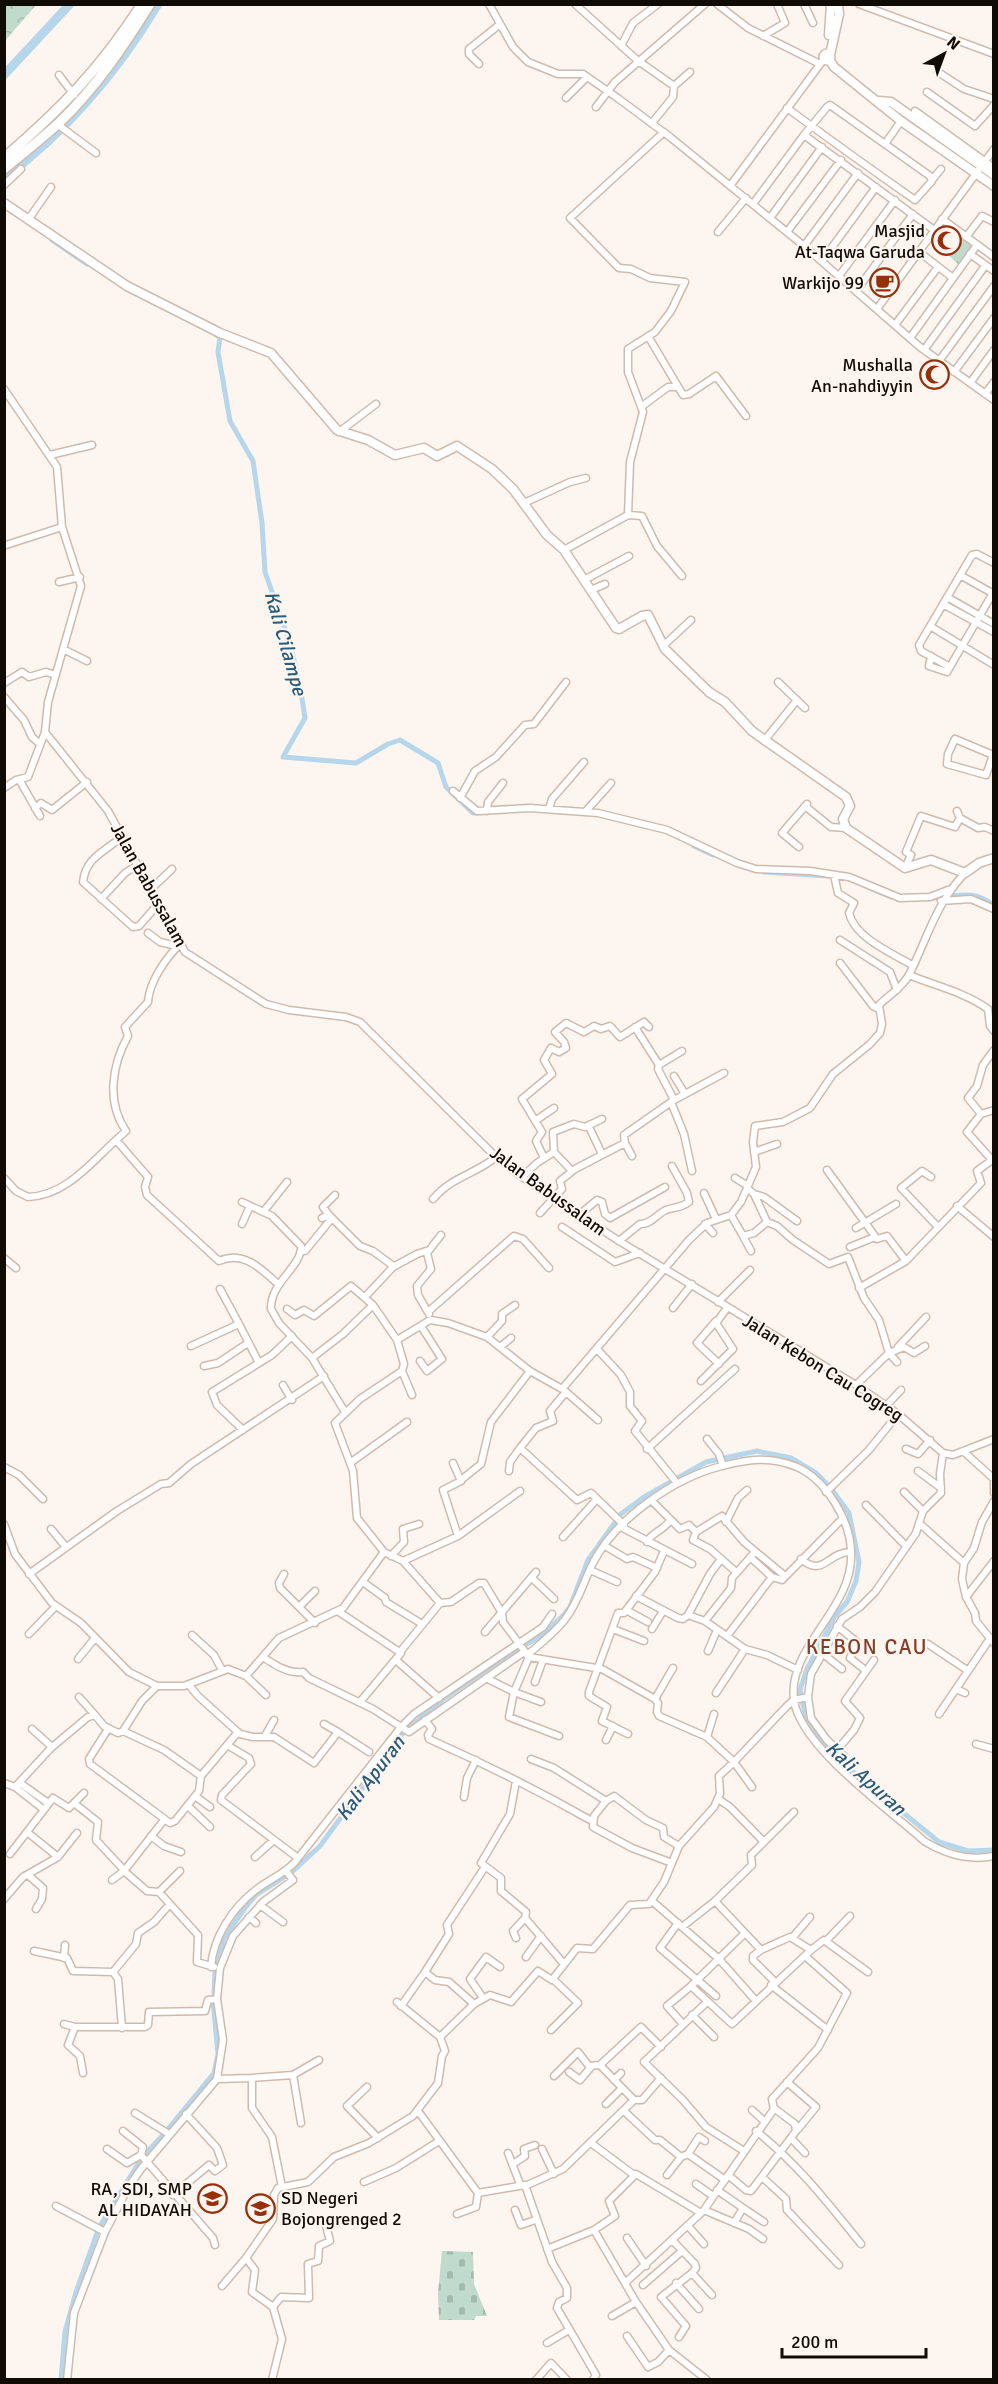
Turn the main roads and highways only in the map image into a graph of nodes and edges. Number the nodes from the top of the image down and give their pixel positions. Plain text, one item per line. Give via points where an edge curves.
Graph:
1 (142, 4) edge
2 (150, 4) edge
3 (11, 168) edge

1 - 3 main road via 120,38
2 - 3 main road via 107,68 58,124

